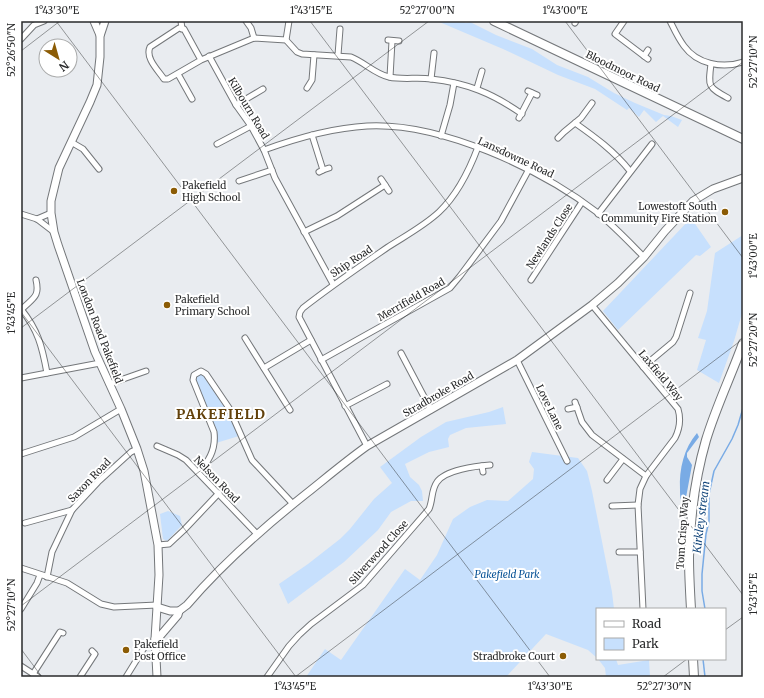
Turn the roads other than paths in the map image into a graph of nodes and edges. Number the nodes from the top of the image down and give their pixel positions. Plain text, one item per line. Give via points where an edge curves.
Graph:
1 (44, 21) edge
2 (94, 21) edge
3 (105, 21) edge
4 (182, 21) edge
5 (246, 21) edge
6 (289, 21) edge
7 (494, 21) edge
8 (624, 21) edge
9 (670, 21) edge
10 (182, 29) junction
11 (340, 29) dead end
12 (100, 36) junction
13 (254, 38) junction
14 (21, 39) edge
15 (286, 40) junction
16 (399, 41) dead end
17 (648, 50) dead end
18 (434, 53) dead end
19 (314, 55) junction
20 (338, 55) junction
21 (209, 56) junction
22 (202, 60) junction
23 (743, 62) edge
24 (711, 64) junction
25 (483, 71) dead end
26 (178, 74) junction
27 (390, 77) junction
28 (431, 79) junction
29 (454, 83) junction
30 (307, 88) dead end
31 (477, 88) junction
32 (263, 89) dead end
33 (532, 93) dead end
34 (728, 98) dead end
35 (192, 99) dead end
36 (590, 104) dead end
37 (236, 105) junction
38 (574, 123) junction
39 (251, 126) junction
40 (312, 135) junction
41 (442, 136) junction
42 (561, 138) dead end
43 (743, 139) edge
44 (71, 142) junction
45 (217, 144) dead end
46 (478, 147) junction
47 (651, 147) dead end
48 (264, 150) junction
49 (329, 168) dead end
50 (99, 169) dead end
51 (272, 170) junction
52 (528, 171) junction
53 (630, 171) junction
54 (381, 179) dead end
55 (742, 179) edge
56 (239, 181) dead end
57 (385, 185) junction
58 (389, 191) dead end
59 (582, 202) junction
60 (51, 212) junction
61 (21, 214) edge
62 (598, 214) junction
63 (37, 219) junction
64 (54, 232) junction
65 (304, 232) junction
66 (644, 257) junction
67 (36, 280) dead end
68 (531, 280) dead end
69 (333, 284) junction
70 (690, 293) dead end
71 (592, 305) junction
72 (21, 309) edge
73 (245, 338) dead end
74 (311, 340) junction
75 (743, 344) edge
76 (401, 353) dead end
77 (743, 356) edge
78 (321, 360) junction
79 (517, 360) junction
80 (100, 363) junction
81 (642, 367) junction
82 (264, 368) junction
83 (146, 370) dead end
84 (47, 373) junction
85 (21, 378) edge
86 (109, 384) junction
87 (387, 384) dead end
88 (345, 406) junction
89 (121, 409) junction
90 (568, 409) dead end
91 (290, 410) dead end
92 (431, 410) junction
93 (157, 446) dead end
94 (367, 446) junction
95 (137, 449) junction
96 (21, 454) edge
97 (702, 458) junction
98 (623, 459) junction
99 (567, 461) dead end
100 (490, 464) dead end
101 (482, 466) junction
102 (198, 472) junction
103 (483, 472) dead end
104 (646, 476) junction
105 (607, 480) dead end
106 (219, 493) junction
107 (293, 504) junction
108 (638, 505) junction
109 (612, 506) dead end
110 (72, 510) junction
111 (25, 523) dead end
112 (257, 534) junction
113 (158, 544) junction
114 (619, 552) dead end
115 (640, 552) junction
116 (21, 568) edge
117 (40, 575) junction
118 (47, 577) junction
119 (157, 606) junction
120 (643, 608) edge
121 (691, 608) edge
122 (21, 609) edge
123 (179, 611) junction
124 (60, 631) dead end
125 (155, 641) junction
126 (95, 653) dead end
127 (694, 660) edge
128 (21, 666) edge
129 (33, 674) junction
130 (38, 677) edge
131 (80, 677) edge
132 (126, 677) edge
133 (157, 677) edge
134 (267, 677) edge
135 (694, 677) edge

1 - 14 street via 34,25
2 - 12 main road
3 - 12 main road
4 - 10 street
5 - 13 street
6 - 15 street
7 - 43 highway, Bloodmoor Road
8 - 17 street via 614,36 646,57
9 - 24 street via 684,46 696,57
10 - 22 street
10 - 26 street via 179,28 150,47 148,51 164,79 168,80
11 - 20 street
12 - 44 main road, London Road Pakefield via 97,85
13 - 15 street
13 - 21 street
15 - 19 street via 297,52
16 - 27 street via 390,40
18 - 28 street
19 - 20 street
19 - 30 street via 312,80
20 - 27 street via 351,57
21 - 22 street
21 - 37 street, Kilbourn Road
22 - 26 street
23 - 24 street
24 - 34 street via 710,86
25 - 31 street
26 - 35 street
27 - 28 street
28 - 29 street
29 - 31 street
29 - 41 street
31 - 33 street via 496,97 521,116
32 - 37 street
36 - 38 street via 581,118
37 - 39 street, Kilbourn Road
38 - 42 street
38 - 53 street via 597,138
39 - 45 street
39 - 48 street, Kilbourn Road
40 - 41 street, Lansdowne Road via 342,128 368,126 403,128
40 - 48 street, Lansdowne Road
40 - 49 street via 322,171
41 - 46 street, Lansdowne Road
44 - 50 street via 83,149
44 - 60 main road, London Road Pakefield via 59,168
46 - 52 street, Lansdowne Road
46 - 69 street, Ship Road via 463,181 439,212
47 - 53 street
48 - 51 street, Kilbourn Road
51 - 56 street
51 - 65 street, Kilbourn Road
52 - 59 street, Lansdowne Road via 560,187
52 - 78 street, Merrifield Road via 500,221 450,288
53 - 62 street
54 - 57 street
55 - 66 main road, Stradbroke Road via 714,189 693,201
57 - 58 street
57 - 65 street via 337,216
59 - 62 street, Lansdowne Road
59 - 68 street, Newlands Close
60 - 63 street
60 - 64 main road, London Road Pakefield
61 - 63 street
62 - 66 street, Lansdowne Road
63 - 64 street
64 - 80 main road, London Road Pakefield
65 - 69 street, Kilbourn Road
66 - 71 main road, Stradbroke Road
67 - 72 street via 36,296
69 - 74 street, Ship Road via 300,312 299,317
70 - 81 street via 676,337
71 - 79 main road, Stradbroke Road
71 - 81 street, Laxfield Way
72 - 84 street via 39,339
73 - 82 street
74 - 78 street, Ship Road
74 - 82 street
75 - 97 highway via 711,425
76 - 92 street
77 - 97 highway via 721,404
78 - 88 street, Ship Road
79 - 92 main road, Stradbroke Road
79 - 99 street, Love Lane
80 - 84 street
80 - 86 main road, London Road Pakefield
81 - 104 street, Laxfield Way via 678,409 680,416 675,438
82 - 91 street
83 - 86 street
84 - 85 street
86 - 89 main road, London Road Pakefield
87 - 88 street
88 - 94 street, Ship Road
89 - 95 main road, London Road Pakefield
89 - 96 street via 74,437
90 - 98 street via 576,405 582,422 592,436
92 - 94 main road, Stradbroke Road
93 - 102 street, Nelson Road via 186,460
94 - 107 main road, Stradbroke Road
95 - 110 street, Saxon Road via 98,482
95 - 113 main road, London Road Pakefield via 144,471
97 - 121 highway, Tom Crisp Way via 690,536
98 - 104 street
98 - 105 street
100 - 101 street, Silverwood Close
101 - 103 street
101 - 134 street, Silverwood Close via 442,476 433,490 429,509 368,579 311,624 289,646
102 - 106 street, Nelson Road
102 - 107 street via 210,458 214,438 214,432 193,380 194,375 201,372 206,374 229,408 252,460
104 - 108 street, Laxfield Way via 640,489
106 - 112 street, Nelson Road
106 - 113 street via 169,544
107 - 112 main road, Stradbroke Road
108 - 109 street
108 - 115 street, Laxfield Way
110 - 111 street
110 - 118 street, Saxon Road via 52,552
112 - 123 main road, Stradbroke Road
113 - 119 main road, London Road Pakefield
114 - 115 street
115 - 120 street, Laxfield Way
116 - 117 street
117 - 118 street
117 - 122 street
118 - 119 street via 67,582 107,606
119 - 123 main road
119 - 125 main road, London Road Pakefield
123 - 125 main road, Stradbroke Road via 178,616
124 - 129 street
125 - 132 street via 144,648
125 - 133 main road, London Road Pakefield
126 - 131 street
127 - 135 highway
128 - 129 street
129 - 130 street

